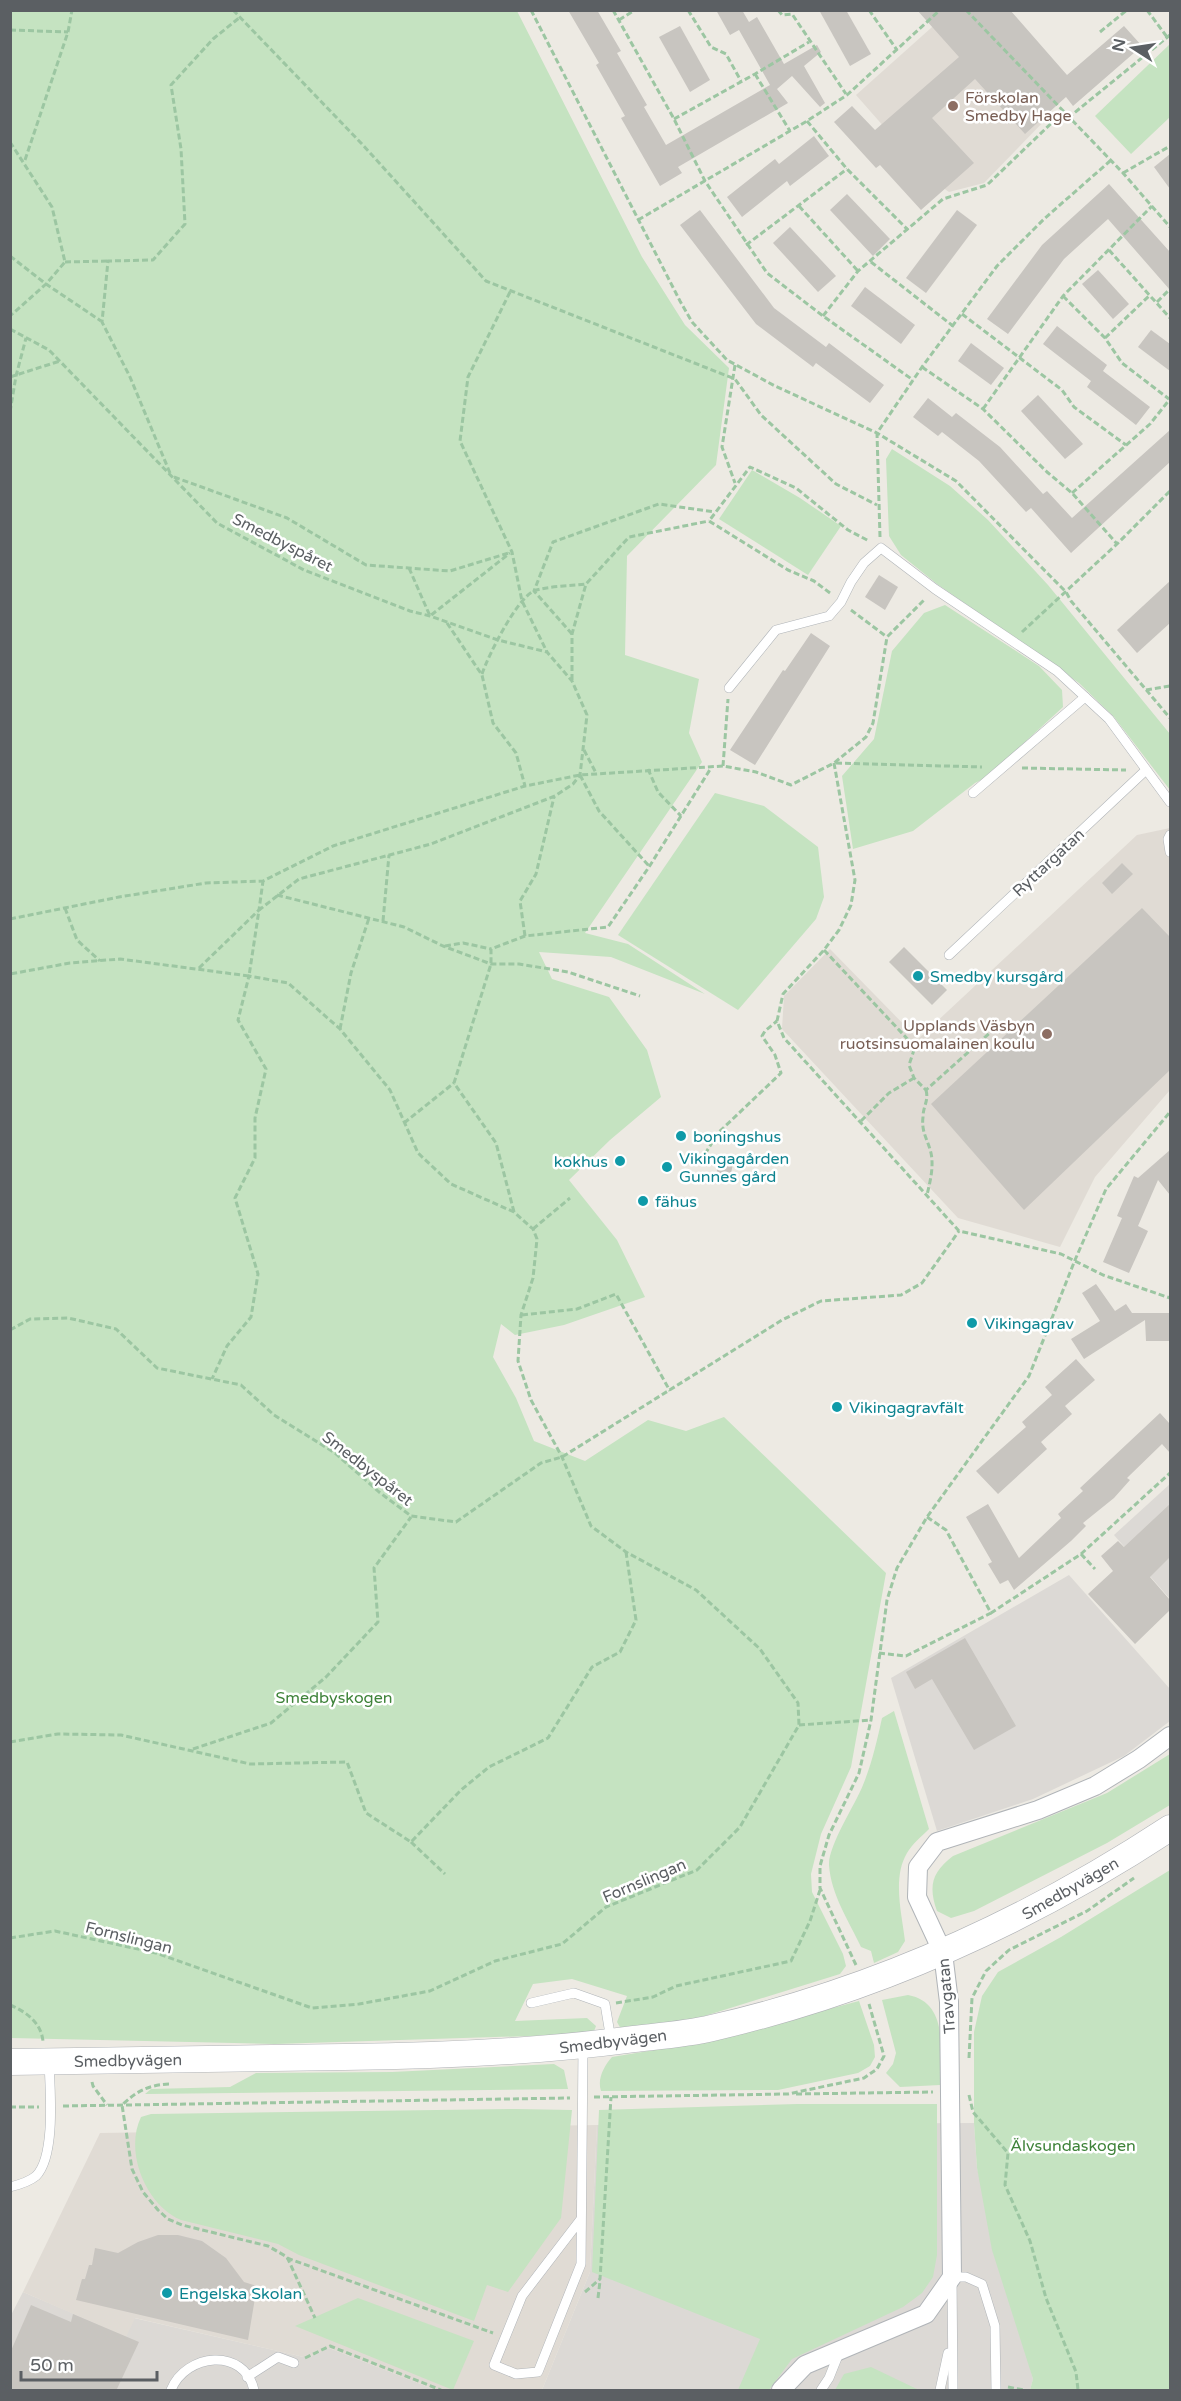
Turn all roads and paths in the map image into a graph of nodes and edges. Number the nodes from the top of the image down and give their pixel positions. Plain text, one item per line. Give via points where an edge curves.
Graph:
1 (72, 10) edge
2 (233, 10) edge
3 (531, 10) edge
4 (613, 10) edge
5 (635, 10) edge
6 (688, 10) edge
7 (778, 10) edge
8 (796, 10) edge
9 (869, 10) edge
10 (940, 10) edge
11 (966, 10) edge
12 (1147, 10) edge
13 (1127, 11) edge
14 (792, 14) junction
15 (238, 18) junction
16 (619, 20) junction
17 (10, 30) edge
18 (68, 32) junction
19 (1100, 32) dead end
20 (1169, 36) edge
21 (809, 42) junction
22 (897, 50) junction
23 (755, 74) junction
24 (741, 81) junction
25 (847, 95) junction
26 (1062, 113) junction
27 (1068, 118) junction
28 (674, 119) junction
29 (807, 121) junction
30 (790, 131) junction
31 (10, 142) edge
32 (1170, 146) edge
33 (24, 161) junction
34 (1110, 161) junction
35 (847, 169) junction
36 (1123, 174) junction
37 (705, 181) junction
38 (799, 206) junction
39 (1152, 206) junction
40 (638, 220) junction
41 (1170, 226) edge
42 (908, 230) junction
43 (746, 245) junction
44 (1109, 250) junction
45 (10, 256) edge
46 (108, 261) junction
47 (65, 262) junction
48 (871, 262) junction
49 (858, 271) junction
50 (46, 284) junction
51 (1170, 289) edge
52 (510, 292) junction
53 (1150, 295) junction
54 (1063, 296) junction
55 (1157, 302) junction
56 (962, 314) junction
57 (10, 316) edge
58 (823, 316) junction
59 (1170, 318) edge
60 (102, 322) junction
61 (953, 326) junction
62 (10, 329) edge
63 (26, 338) junction
64 (1105, 338) junction
65 (1020, 357) junction
66 (60, 362) junction
67 (735, 365) junction
68 (922, 367) junction
69 (16, 376) junction
70 (10, 377) edge
71 (735, 379) junction
72 (913, 380) junction
73 (1170, 398) edge
74 (983, 409) junction
75 (10, 412) edge
76 (877, 433) junction
77 (1126, 445) junction
78 (171, 476) junction
79 (735, 483) junction
80 (1170, 491) edge
81 (1072, 493) junction
82 (878, 506) junction
83 (715, 512) junction
84 (709, 521) junction
85 (1117, 544) junction
86 (881, 548) junction
87 (512, 552) junction
88 (409, 568) junction
89 (586, 584) junction
90 (935, 589) junction
91 (534, 591) junction
92 (1066, 592) junction
93 (522, 601) junction
94 (841, 602) junction
95 (430, 616) junction
96 (446, 622) junction
97 (572, 634) junction
98 (887, 637) junction
99 (498, 640) junction
100 (1012, 640) junction
101 (547, 652) junction
102 (482, 675) junction
103 (572, 681) junction
104 (1170, 686) edge
105 (729, 688) joint
106 (1146, 690) junction
107 (1085, 697) junction
108 (1170, 718) edge
109 (583, 748) junction
110 (834, 763) junction
111 (723, 766) junction
112 (711, 768) junction
113 (648, 769) junction
114 (1146, 770) junction
115 (596, 773) junction
116 (580, 775) junction
117 (525, 786) junction
118 (973, 793) dead end
119 (555, 796) junction
120 (1170, 802) edge
121 (681, 816) junction
122 (1170, 835) edge
123 (1170, 852) edge
124 (389, 855) junction
125 (649, 867) junction
126 (263, 882) junction
127 (277, 894) junction
128 (65, 908) junction
129 (260, 910) junction
130 (369, 918) junction
131 (10, 919) edge
132 (383, 921) junction
133 (525, 936) junction
134 (443, 946) junction
135 (491, 949) junction
136 (824, 950) junction
137 (949, 955) dead end
138 (100, 960) junction
139 (491, 964) junction
140 (199, 968) junction
141 (10, 974) edge
142 (249, 976) junction
143 (640, 996) dead end
144 (777, 1021) junction
145 (340, 1029) junction
146 (992, 1032) dead end
147 (914, 1078) junction
148 (454, 1083) junction
149 (926, 1090) junction
150 (1170, 1112) edge
151 (861, 1121) junction
152 (405, 1123) junction
153 (705, 1154) dead end
154 (927, 1195) junction
155 (570, 1198) dead end
156 (514, 1212) junction
157 (533, 1229) junction
158 (959, 1230) junction
159 (1075, 1260) junction
160 (1170, 1298) edge
161 (521, 1315) junction
162 (10, 1330) edge
163 (212, 1379) junction
164 (670, 1391) junction
165 (562, 1457) junction
166 (1170, 1473) edge
167 (411, 1516) junction
168 (927, 1517) junction
169 (626, 1552) junction
170 (1081, 1554) junction
171 (1095, 1569) dead end
172 (991, 1613) junction
173 (879, 1653) junction
174 (871, 1720) junction
175 (799, 1725) junction
176 (1170, 1736) edge
177 (10, 1742) edge
178 (191, 1750) junction
179 (1170, 1828) edge
180 (411, 1842) junction
181 (1143, 1873) dead end
182 (445, 1874) dead end
183 (820, 1888) junction
184 (10, 1938) edge
185 (943, 1953) junction
186 (858, 1969) dead end
187 (868, 2000) dead end
188 (531, 2003) dead end
189 (604, 2004) junction
190 (10, 2005) edge
191 (611, 2042) junction
192 (582, 2045) junction
193 (46, 2055) junction
194 (969, 2061) dead end
195 (10, 2062) edge
196 (169, 2084) dead end
197 (952, 2092) junction
198 (788, 2094) junction
199 (584, 2098) junction
200 (122, 2105) junction
201 (10, 2107) edge
202 (51, 2107) junction
203 (10, 2187) edge
204 (581, 2219) junction
205 (287, 2258) junction
206 (952, 2277) junction
207 (600, 2279) dead end
208 (598, 2298) dead end
209 (315, 2318) dead end
210 (952, 2336) junction
211 (506, 2337) junction
212 (840, 2352) junction
213 (294, 2363) joint
214 (247, 2377) junction
215 (171, 2391) edge
216 (254, 2391) edge
217 (441, 2391) edge
218 (781, 2391) edge
219 (821, 2391) edge
220 (940, 2391) edge
221 (953, 2391) edge
222 (996, 2391) edge
223 (1078, 2391) edge

1 - 18 path
2 - 15 path
3 - 40 path
4 - 16 path
5 - 16 path
6 - 24 path via 711,47 726,54
7 - 14 path via 782,15
8 - 14 path
9 - 22 path
10 - 22 path
11 - 26 path
12 - 20 path
13 - 19 path
14 - 21 path
15 - 46 path via 171,85 181,149 185,224 153,260
15 - 52 path via 362,144 486,281
16 - 28 path
17 - 18 path
18 - 33 path
20 - 27 path
21 - 23 path
21 - 25 path
22 - 25 path
23 - 24 path
23 - 30 path
24 - 28 path
25 - 29 path
26 - 27 path
26 - 42 path via 987,185 943,198
27 - 34 path
28 - 37 path
29 - 30 path
29 - 35 path
30 - 37 path
31 - 33 path
32 - 36 path
33 - 47 path via 52,207
34 - 36 path
34 - 56 path via 997,266
35 - 38 path
35 - 42 path
36 - 39 path
37 - 40 path
37 - 43 path
38 - 43 path
38 - 49 path
39 - 41 path
39 - 44 path
40 - 67 path via 692,322
42 - 48 path
43 - 58 path via 767,273
44 - 53 path
44 - 54 path
45 - 50 path
46 - 47 path
46 - 60 path
47 - 50 path
48 - 49 path
48 - 61 path
49 - 58 path
50 - 57 path
50 - 60 path
51 - 55 path
52 - 71 path
52 - 87 path via 468,376 460,441
53 - 55 path
53 - 64 path
54 - 64 path
54 - 65 path
55 - 59 path
56 - 61 path
56 - 65 path
58 - 72 path
60 - 78 path via 130,377
61 - 68 path
62 - 63 path, Smedbyspåret
63 - 66 path, Smedbyspåret via 49,350
63 - 69 path
64 - 73 path via 1122,363
65 - 74 path
65 - 77 path via 1062,390 1074,407
66 - 69 path
66 - 78 path, Smedbyspåret
67 - 71 path
67 - 76 path
68 - 72 path
68 - 74 path
69 - 70 path
69 - 75 path
71 - 79 path via 722,447
71 - 82 path via 761,415 836,484
72 - 76 path
73 - 77 path via 1150,424
74 - 81 path
76 - 82 path
76 - 92 path via 956,481
77 - 81 path
78 - 88 path via 286,518 366,565
78 - 95 path, Smedbyspåret via 217,523 304,570
79 - 83 path
79 - 86 path via 750,467 796,488 848,530
80 - 85 path
81 - 85 path
82 - 86 path
83 - 84 path
83 - 91 path via 659,504 553,542
84 - 89 path via 629,537
84 - 94 path via 788,570 814,581
85 - 92 path
86 - 90 lane
86 - 94 lane via 864,563
87 - 88 path via 450,571
87 - 93 path
87 - 95 path
88 - 95 path
89 - 91 path
89 - 97 path
90 - 98 path
90 - 100 lane
91 - 93 path
91 - 97 path
92 - 100 path
92 - 106 path
93 - 99 path
93 - 101 path
94 - 98 path
94 - 105 lane via 829,616 776,630
95 - 96 path, Smedbyspåret
96 - 99 path, Smedbyspåret
96 - 102 path
97 - 103 path
98 - 110 path via 873,723 866,737
99 - 101 path, Smedbyspåret
99 - 102 path
100 - 107 lane via 1058,671
101 - 103 path
102 - 117 path via 493,723 516,753
103 - 109 path via 587,715
104 - 106 path
105 - 111 path
106 - 108 path
107 - 114 lane via 1109,719
107 - 118 lane
109 - 115 path
109 - 116 path
110 - 111 path via 791,785 756,772
110 - 136 path via 855,880 851,905
111 - 112 path
112 - 113 path
112 - 121 path
113 - 115 path
113 - 121 path via 658,792
114 - 120 lane
114 - 137 lane, Ryttargatan
115 - 116 path
116 - 117 path
116 - 119 path
116 - 125 path via 599,811
117 - 126 path via 333,846
119 - 124 path via 431,844
119 - 133 path via 536,874 520,901
121 - 125 path
122 - 123 lane
124 - 127 path via 299,879
124 - 132 path
125 - 133 path via 608,927
126 - 128 path via 206,883
126 - 129 path
127 - 129 path
127 - 130 path
128 - 131 path
128 - 138 path via 77,939
129 - 140 path
129 - 142 path
130 - 132 path
130 - 145 path via 351,973
132 - 134 path
133 - 135 path
134 - 135 path via 463,943
134 - 139 path
135 - 139 path
136 - 144 path via 783,994
136 - 147 path via 915,1047 909,1065
138 - 140 path via 120,958
138 - 141 path
139 - 143 path via 568,972
139 - 148 path
140 - 142 path
142 - 145 path via 288,983
142 - 163 path via 238,1020 266,1069 255,1118 255,1158 235,1198 258,1274 251,1317 227,1346
144 - 151 path via 784,1038
144 - 153 path via 762,1036 775,1055 781,1074 718,1133
145 - 152 path via 390,1090
146 - 149 path
147 - 149 path
147 - 151 path via 889,1093
148 - 152 path
148 - 156 path via 496,1143
149 - 154 path via 928,1098 922,1116 932,1170
150 - 159 path via 1106,1189
151 - 154 path
152 - 156 path via 418,1153 451,1185
154 - 158 path
155 - 157 path
156 - 157 path
157 - 161 path via 537,1239 533,1278
158 - 159 path
158 - 164 path, Smedbyspåret via 922,1282 901,1295 821,1301 782,1320
159 - 160 path via 1103,1275
159 - 168 path via 1029,1376
161 - 164 path via 577,1309 616,1294
161 - 165 path via 518,1361 531,1401
162 - 163 path, Smedbyspåret via 30,1319 68,1318 116,1329 158,1368
163 - 167 path, Smedbyspåret via 241,1385 274,1415 335,1453
164 - 165 path, Smedbyspåret
165 - 167 path, Smedbyspåret via 542,1463 456,1522
165 - 169 path via 591,1526
166 - 170 path
167 - 178 path via 374,1568 378,1622 326,1677 271,1723
168 - 172 path via 946,1530
168 - 173 path via 897,1568 887,1600
169 - 175 path via 696,1590 760,1649 798,1703
169 - 180 path via 636,1620 620,1652 592,1667 548,1738 489,1767
170 - 171 path
170 - 172 path
172 - 173 path via 906,1656
173 - 174 path
174 - 175 path
174 - 183 path via 859,1773 826,1845 820,1866
175 - 184 path, Fornslingan via 740,1827 697,1870 606,1907 562,1944 495,1961 430,1992 312,2008 156,1953 55,1931
176 - 185 street, Travgatan via 1095,1786 1038,1810 937,1842 918,1867 917,1897
177 - 178 path via 57,1734 121,1735
178 - 180 path via 250,1764 347,1762 366,1813
179 - 185 street, Smedbyvägen via 1021,1916
180 - 182 path
181 - 194 path via 1087,1911 1009,1950 986,1971 972,1998
183 - 186 path
183 - 189 path via 810,1921 791,1960 676,1986 654,1997
185 - 191 street, Smedbyvägen via 816,2001 709,2029
185 - 197 street, Travgatan
187 - 198 path via 884,2056 877,2069 864,2078
188 - 189 lane via 574,1993
189 - 191 lane
190 - 193 path via 27,2012 42,2032
191 - 192 street, Smedbyvägen
192 - 193 street, Smedbyvägen via 451,2056
192 - 199 lane
193 - 195 street, Smedbyvägen
193 - 202 lane
196 - 200 path via 138,2091
197 - 198 path
197 - 206 street, Travgatan
197 - 223 path via 969,2092 973,2112 1008,2153 1005,2185 1030,2241 1046,2298 1076,2372
198 - 199 path
199 - 200 path
199 - 204 lane
200 - 202 path
200 - 205 path via 132,2169 143,2192 158,2210 182,2225 268,2246
201 - 202 path
202 - 203 lane via 45,2162 35,2176
204 - 211 lane via 522,2296
204 - 211 lane via 581,2264 538,2372 516,2374 494,2365
205 - 209 path
205 - 211 path
206 - 210 lane, Travgatan
206 - 212 street via 926,2314
206 - 222 lane via 966,2277 982,2284 995,2326
207 - 208 path
210 - 220 lane
210 - 221 lane, Travgatan
212 - 218 street via 805,2365
212 - 219 lane
213 - 214 lane via 278,2357
213 - 217 path via 330,2346
214 - 215 lane via 228,2362 211,2360 194,2364 180,2374
214 - 216 lane

